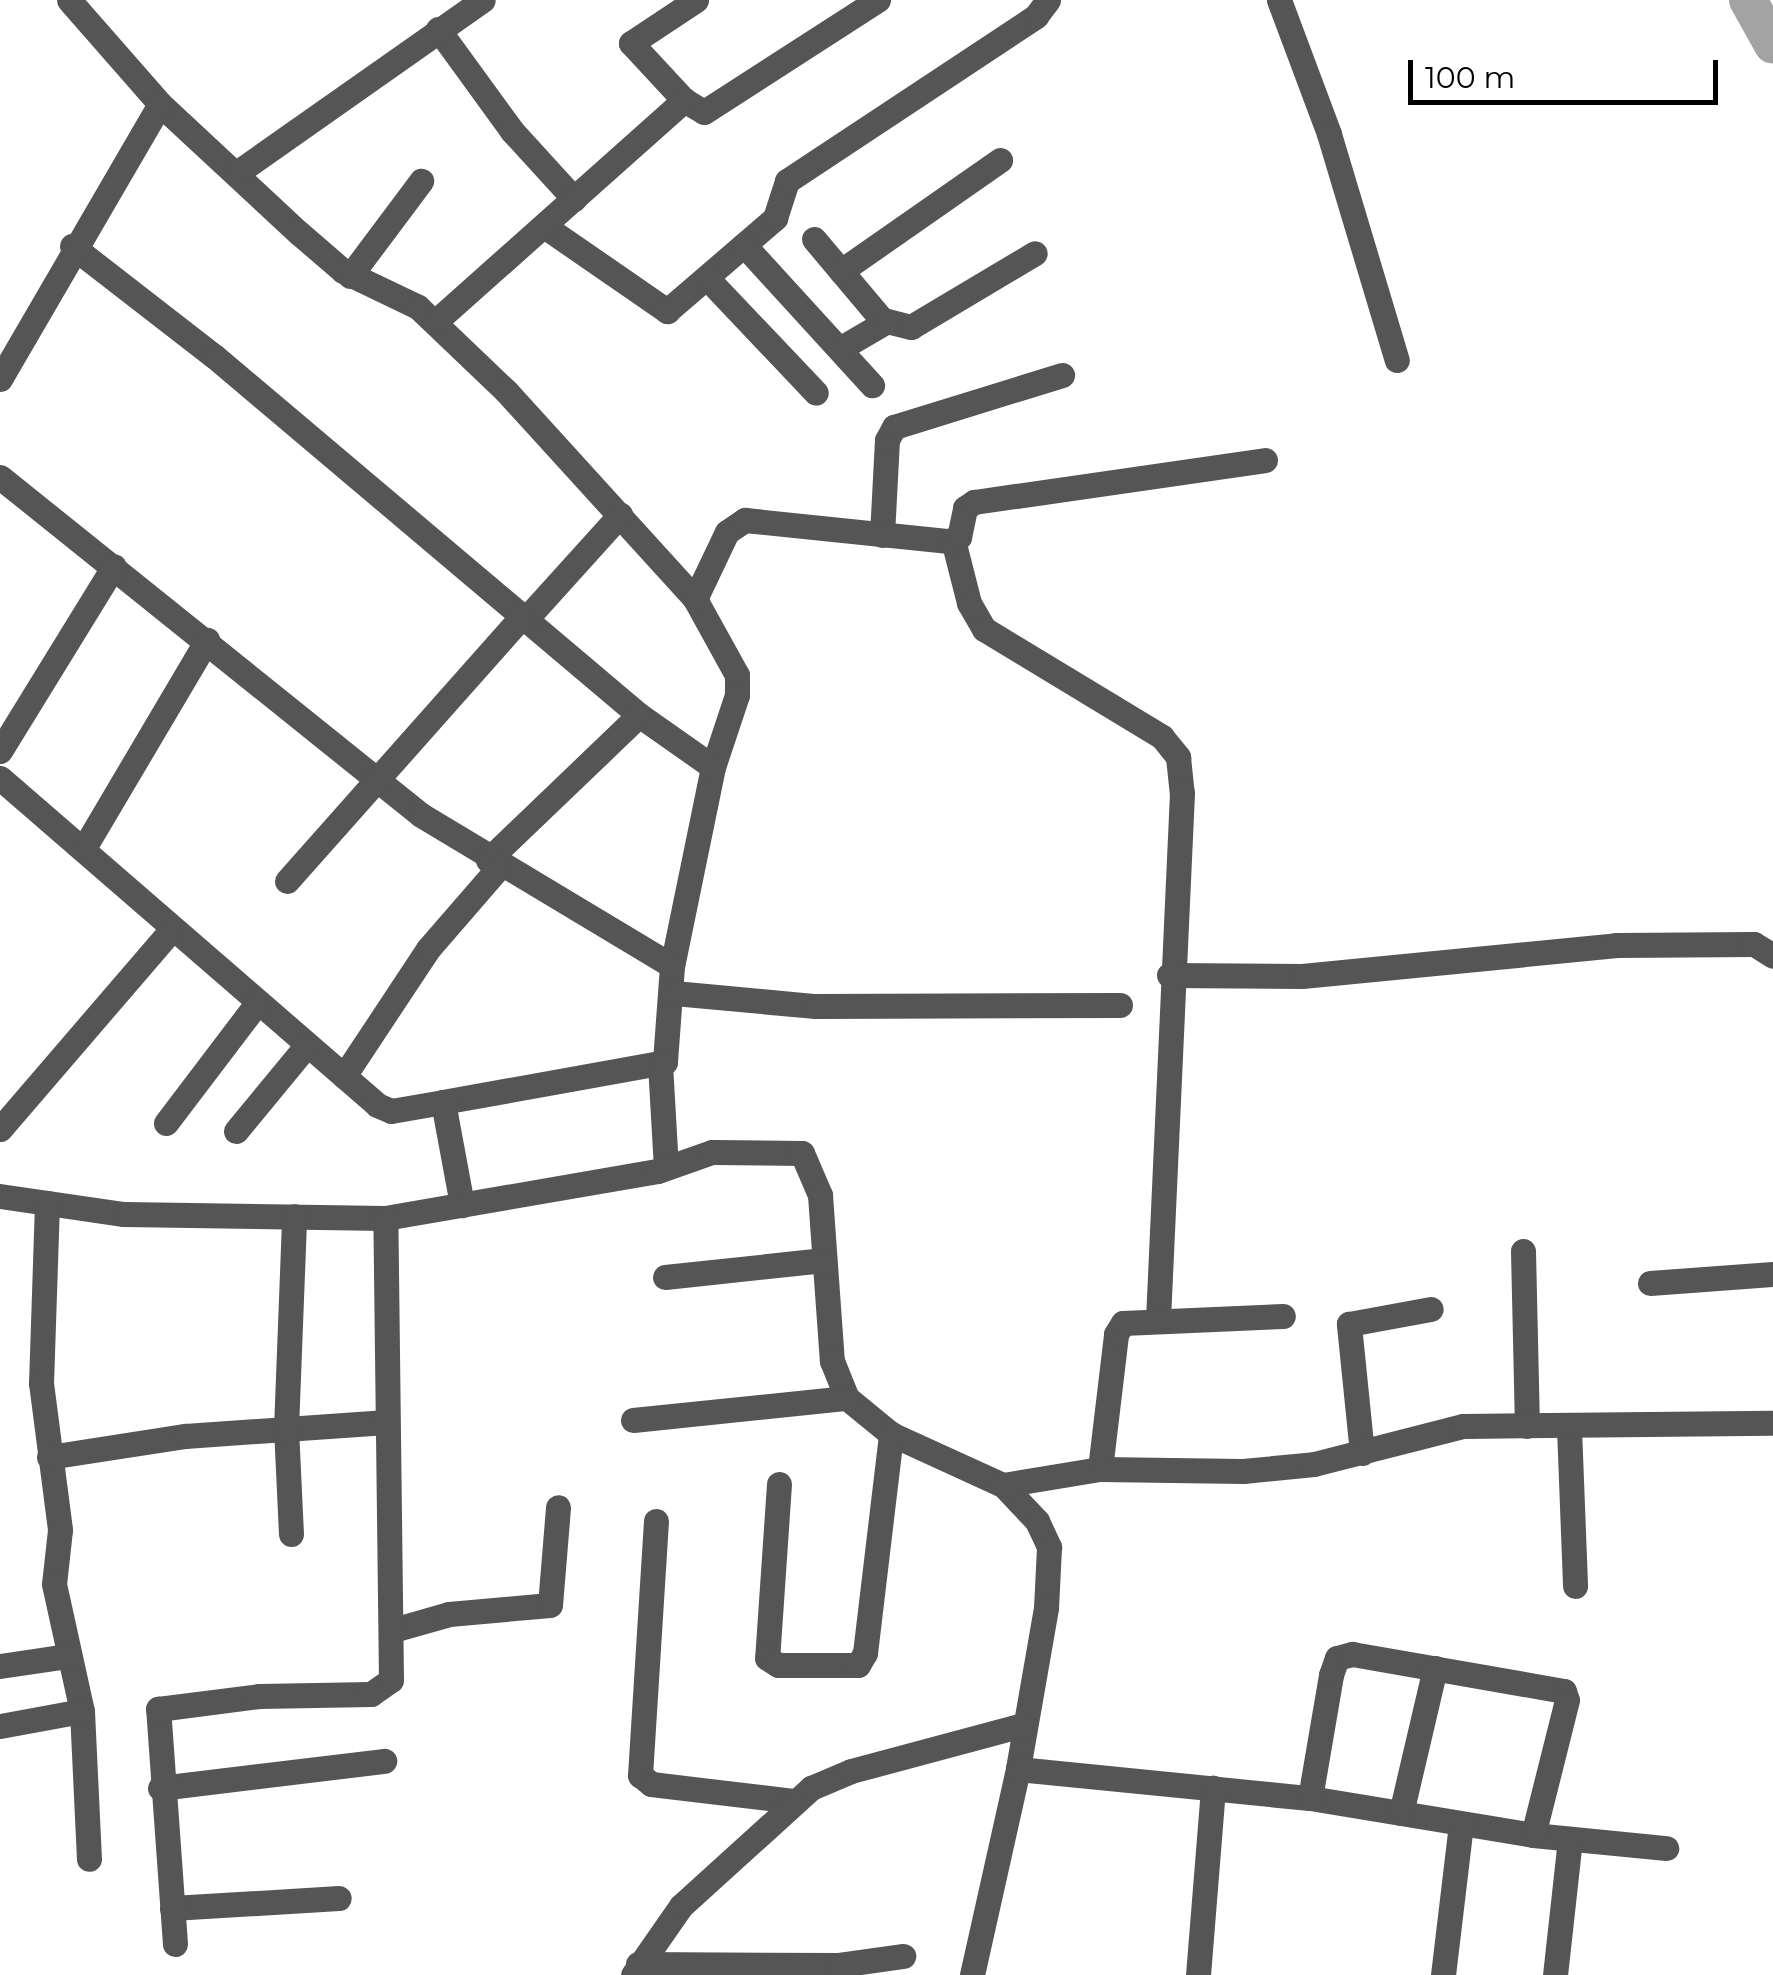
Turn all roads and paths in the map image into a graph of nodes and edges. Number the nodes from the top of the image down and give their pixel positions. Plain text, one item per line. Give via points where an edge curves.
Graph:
1 (69, 0) edge
2 (482, 0) edge
3 (696, 0) edge
4 (878, 0) edge
5 (1048, 0) edge
6 (1279, 0) edge
7 (438, 29) junction
8 (684, 100) junction
9 (160, 104) junction
10 (1000, 160) dead end
11 (238, 172) junction
12 (421, 181) dead end
13 (574, 199) junction
14 (544, 226) junction
15 (814, 239) dead end
16 (744, 245) junction
17 (72, 246) junction
18 (1035, 252) dead end
19 (841, 271) junction
20 (350, 276) junction
21 (707, 278) junction
22 (435, 322) junction
23 (884, 322) junction
24 (841, 348) junction
25 (1397, 360) dead end
26 (1062, 375) dead end
27 (0, 379) edge
28 (872, 385) dead end
29 (816, 393) dead end
30 (1265, 460) dead end
31 (0, 476) edge
32 (620, 515) junction
33 (882, 534) junction
34 (954, 540) junction
35 (114, 566) junction
36 (695, 599) junction
37 (523, 618) junction
38 (207, 640) junction
39 (639, 715) junction
40 (0, 750) edge
41 (714, 767) junction
42 (376, 778) junction
43 (1, 781) edge
44 (84, 848) junction
45 (493, 864) junction
46 (288, 881) dead end
47 (171, 930) junction
48 (1773, 956) edge
49 (672, 966) junction
50 (1170, 976) junction
51 (674, 992) junction
52 (257, 1003) junction
53 (1120, 1005) dead end
54 (308, 1045) junction
55 (660, 1064) junction
56 (344, 1076) junction
57 (443, 1102) junction
58 (8, 1103) edge
59 (166, 1123) dead end
60 (0, 1129) edge
61 (236, 1131) dead end
62 (666, 1167) junction
63 (0, 1196) edge
64 (47, 1203) junction
65 (462, 1205) junction
66 (294, 1216) junction
67 (385, 1218) junction
68 (1523, 1250) dead end
69 (824, 1260) junction
70 (1773, 1274) edge
71 (666, 1277) dead end
72 (1650, 1283) dead end
73 (1431, 1309) dead end
74 (1282, 1316) dead end
75 (1158, 1319) junction
76 (847, 1398) junction
77 (633, 1420) dead end
78 (387, 1422) junction
79 (1773, 1424) edge
80 (1527, 1426) junction
81 (1569, 1428) junction
82 (286, 1429) junction
83 (891, 1434) junction
84 (1362, 1453) junction
85 (49, 1457) junction
86 (1100, 1469) junction
87 (779, 1484) dead end
88 (1003, 1485) junction
89 (558, 1507) dead end
90 (656, 1521) dead end
91 (291, 1534) dead end
92 (1575, 1586) dead end
93 (392, 1630) junction
94 (68, 1656) junction
95 (0, 1666) edge
96 (1435, 1668) junction
97 (82, 1711) junction
98 (1023, 1725) junction
99 (0, 1726) edge
100 (384, 1761) dead end
101 (1018, 1769) junction
102 (160, 1788) junction
103 (1213, 1788) junction
104 (1310, 1798) junction
105 (792, 1801) junction
106 (1401, 1814) junction
107 (1461, 1824) junction
108 (1534, 1835) junction
109 (1570, 1839) junction
110 (1666, 1848) dead end
111 (89, 1859) dead end
112 (339, 1898) dead end
113 (172, 1908) junction
114 (175, 1944) dead end
115 (903, 1956) dead end
116 (635, 1970) edge
117 (972, 1975) edge
118 (1198, 1975) edge
119 (1443, 1975) edge
120 (1554, 1975) edge

1 - 9 street
2 - 7 street
3 - 8 street via 631,40
4 - 8 street via 711,111
5 - 16 street via 1036,16 787,181 779,190 778,214
6 - 25 street via 1329,134
7 - 11 street
7 - 13 street via 512,131
8 - 13 street
9 - 11 street
9 - 17 street
10 - 19 street
11 - 20 street
12 - 20 street
13 - 14 street
14 - 21 street via 661,312
14 - 22 street
15 - 19 street
16 - 21 street
16 - 24 street
17 - 27 street
17 - 37 street via 200,344
18 - 23 street via 911,328
19 - 23 street
20 - 22 street via 400,297
21 - 29 street
22 - 32 street
23 - 24 street
24 - 28 street
26 - 33 street via 894,427 887,440
30 - 34 street via 982,500 965,508
31 - 35 street
32 - 36 street
32 - 37 street
33 - 34 street
33 - 36 street via 738,522
34 - 50 street via 984,629 1162,737 1178,757 1182,793
35 - 38 street
35 - 40 street
36 - 41 street via 739,684
37 - 39 street
37 - 42 street
38 - 42 street
38 - 44 street
39 - 41 street
39 - 45 street
41 - 49 street
42 - 45 street
42 - 46 street
43 - 44 street
44 - 47 street
45 - 49 street
45 - 56 street
47 - 52 street
47 - 58 street
48 - 50 street via 1754,944 1616,945 1302,976
49 - 51 street
50 - 75 street
51 - 53 street via 815,1006
51 - 55 street via 670,1050
52 - 54 street
52 - 59 street
54 - 56 street
54 - 61 street
55 - 57 street
55 - 62 street
56 - 57 street via 383,1110
57 - 65 street
58 - 60 street
62 - 65 street
62 - 69 street via 744,1148 802,1153 820,1195
63 - 64 street
64 - 66 street via 124,1214
64 - 85 street via 40,1347
65 - 67 street
66 - 67 street
66 - 82 street
67 - 78 street
68 - 80 street
69 - 71 street
69 - 76 street via 832,1361
70 - 72 street
73 - 84 street via 1349,1324
74 - 75 street
75 - 86 street via 1130,1321 1116,1334
76 - 77 street
76 - 83 street
78 - 82 street
78 - 93 street
79 - 81 street
80 - 81 street
80 - 84 street via 1428,1432
81 - 92 street
82 - 85 street
82 - 91 street
83 - 87 street via 865,1653 858,1666 778,1665 767,1658
83 - 88 street
84 - 86 street via 1243,1470
85 - 94 street via 60,1530 54,1584
86 - 88 street
88 - 98 street via 1037,1521 1048,1547 1046,1608
89 - 93 street via 550,1605 449,1614
90 - 105 street via 640,1776 651,1784
93 - 102 street via 391,1680 380,1693 259,1696 158,1710
94 - 95 street
94 - 97 street
96 - 104 street via 1352,1654 1337,1658
96 - 106 street
96 - 108 street via 1566,1693
97 - 99 street
97 - 111 street
98 - 101 street
98 - 105 street via 851,1771
100 - 102 street
101 - 103 street
101 - 117 street
102 - 113 street
103 - 104 street
103 - 118 street
104 - 106 street
105 - 116 street via 682,1906
106 - 107 street
107 - 108 street
107 - 119 street
108 - 109 street
109 - 110 street
109 - 120 street
112 - 113 street
113 - 114 street
115 - 116 street via 839,1965

